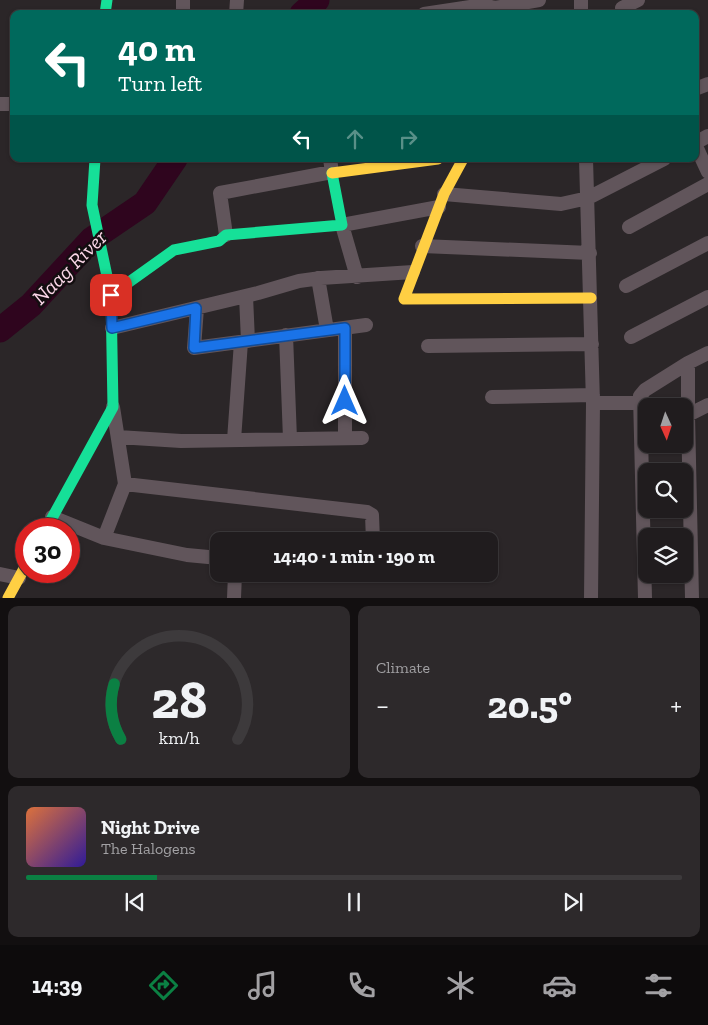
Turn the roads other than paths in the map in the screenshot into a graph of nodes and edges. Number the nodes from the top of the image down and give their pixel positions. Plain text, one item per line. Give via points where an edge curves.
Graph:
1 (539, 0) edge
2 (638, 0) edge
3 (483, 2) edge
4 (622, 7) edge
5 (444, 10) edge
6 (699, 153) edge
7 (95, 162) edge
8 (384, 162) edge
9 (461, 162) edge
10 (586, 162) edge
11 (658, 162) edge
12 (331, 165) edge
13 (708, 172) edge
14 (708, 184) edge
15 (588, 198) junction
16 (442, 200) junction
17 (342, 225) junction
18 (629, 227) dead end
19 (226, 235) junction
20 (708, 243) edge
21 (422, 246) junction
22 (590, 253) junction
23 (413, 272) junction
24 (357, 277) junction
25 (318, 278) junction
26 (626, 286) dead end
27 (111, 295) junction
28 (246, 296) junction
29 (708, 297) edge
30 (591, 298) junction
31 (196, 308) junction
32 (366, 325) dead end
33 (112, 328) junction
34 (345, 328) junction
35 (327, 330) junction
36 (286, 335) junction
37 (630, 337) dead end
38 (244, 341) junction
39 (592, 344) junction
40 (428, 346) dead end
41 (708, 353) edge
42 (688, 363) junction
43 (492, 397) dead end
44 (640, 398) edge
45 (688, 398) edge
46 (593, 399) junction
47 (638, 403) edge
48 (708, 405) edge
49 (113, 406) junction
50 (693, 412) edge
51 (118, 437) junction
52 (345, 438) junction
53 (362, 438) dead end
54 (290, 439) junction
55 (234, 440) junction
56 (642, 453) edge
57 (689, 453) edge
58 (125, 484) junction
59 (52, 518) edge
60 (80, 531) edge
61 (373, 532) edge
62 (104, 538) junction
63 (210, 557) edge
64 (0, 574) edge
65 (15, 577) edge
66 (235, 582) edge
67 (16, 583) edge
68 (8, 598) edge
69 (234, 598) edge
70 (591, 598) edge
71 (645, 598) edge
72 (692, 598) edge

1 - 3 street via 495,8
2 - 4 street
3 - 5 street
6 - 13 street
7 - 27 street via 92,205
8 - 12 street
9 - 16 street
10 - 15 street
11 - 15 street
12 - 17 street
12 - 19 street via 220,193
14 - 18 street
15 - 16 street via 561,204
15 - 22 street
16 - 17 street
16 - 21 street
17 - 19 street
17 - 24 street
19 - 27 street via 219,241 174,250
20 - 26 street
21 - 22 street
21 - 23 street
22 - 30 street
23 - 24 street
23 - 30 street via 404,299
24 - 25 street
25 - 28 street
25 - 35 street
27 - 33 street
28 - 31 street
28 - 38 street
29 - 37 street
30 - 39 street
31 - 33 street
31 - 38 street via 194,348
32 - 34 street
33 - 49 street
34 - 35 street
34 - 52 street
35 - 36 street
36 - 38 street
36 - 54 street
38 - 55 street
39 - 40 street
39 - 46 street
41 - 42 street
42 - 44 street via 645,390
42 - 45 street
43 - 46 street
46 - 47 street
46 - 70 street
48 - 50 street
49 - 51 street
49 - 59 street
51 - 55 street
51 - 58 street
52 - 53 street
52 - 54 street
54 - 55 street
56 - 71 street
57 - 72 street
58 - 61 street via 366,512 372,515
58 - 62 street
60 - 62 street
62 - 63 street via 187,556
64 - 65 street
66 - 69 street
67 - 68 street

